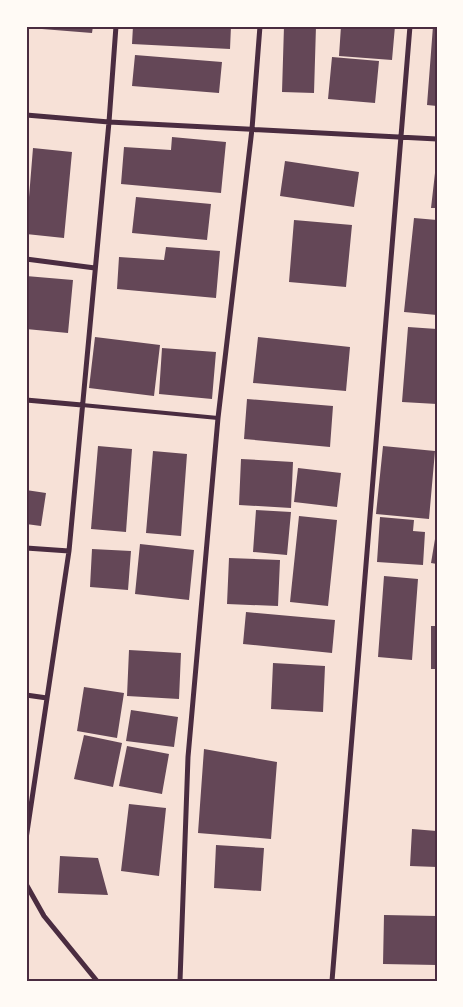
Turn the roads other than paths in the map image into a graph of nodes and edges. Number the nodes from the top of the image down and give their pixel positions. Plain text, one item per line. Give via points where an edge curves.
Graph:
1 (116, 26) edge
2 (260, 26) edge
3 (410, 26) edge
4 (26, 114) edge
5 (109, 122) junction
6 (252, 129) junction
7 (401, 138) junction
8 (437, 140) edge
9 (26, 259) edge
10 (96, 268) junction
11 (26, 400) edge
12 (82, 406) junction
13 (218, 418) junction
14 (26, 548) edge
15 (69, 551) junction
16 (26, 695) edge
17 (47, 698) junction
18 (26, 839) edge
19 (26, 884) edge
20 (97, 981) edge
21 (180, 981) edge
22 (332, 981) edge

1 - 5 street
2 - 6 street
3 - 7 street
4 - 5 street
5 - 6 street
5 - 10 street
6 - 7 street
6 - 13 street
7 - 8 street
7 - 22 street
9 - 10 street
10 - 12 street
11 - 12 street
12 - 13 lane
12 - 15 street
13 - 21 street via 188,758
14 - 15 street
15 - 17 street
16 - 17 street
17 - 18 street
19 - 20 street via 44,916

